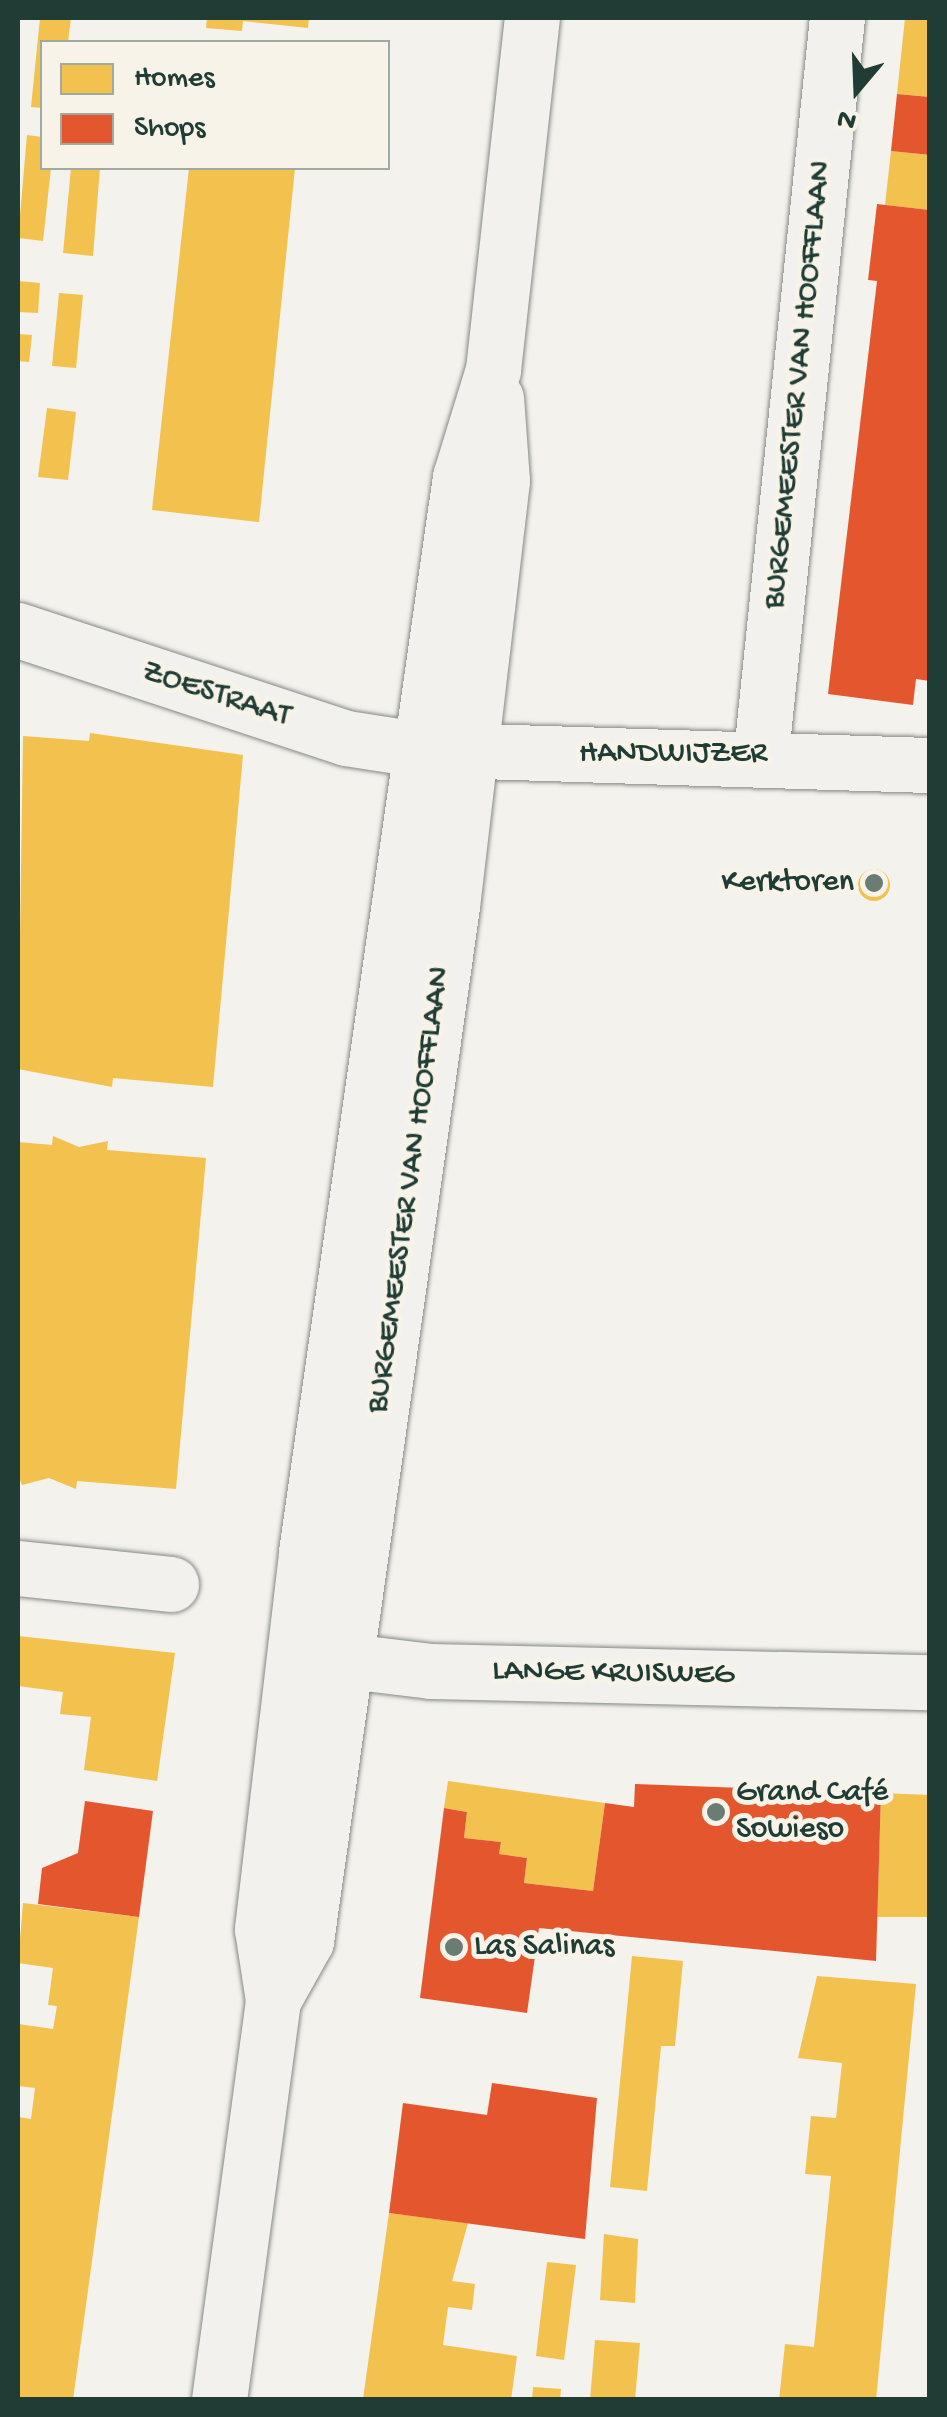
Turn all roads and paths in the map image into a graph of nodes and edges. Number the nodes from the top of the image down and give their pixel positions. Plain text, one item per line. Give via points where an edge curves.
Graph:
1 (532, 18) edge
2 (837, 18) edge
3 (18, 630) edge
4 (443, 752) junction
5 (761, 754) junction
6 (930, 765) edge
7 (18, 1568) edge
8 (171, 1584) dead end
9 (319, 1657) junction
10 (930, 1682) edge
11 (219, 2400) edge

1 - 4 main road, BURGEMEESTER VAN HOOFFLAAN via 493,370 460,477
2 - 5 main road, BURGEMEESTER VAN HOOFFLAAN
3 - 4 main road, ZOESTRAAT via 346,738
4 - 5 main road, HANDWIJZER
4 - 9 main road, BURGEMEESTER VAN HOOFFLAAN
5 - 6 main road, HANDWIJZER
7 - 8 main road
9 - 10 main road, LANGE KRUISWEG via 430,1671
9 - 11 main road, BURGEMEESTER VAN HOOFFLAAN via 262,1929 273,2000

